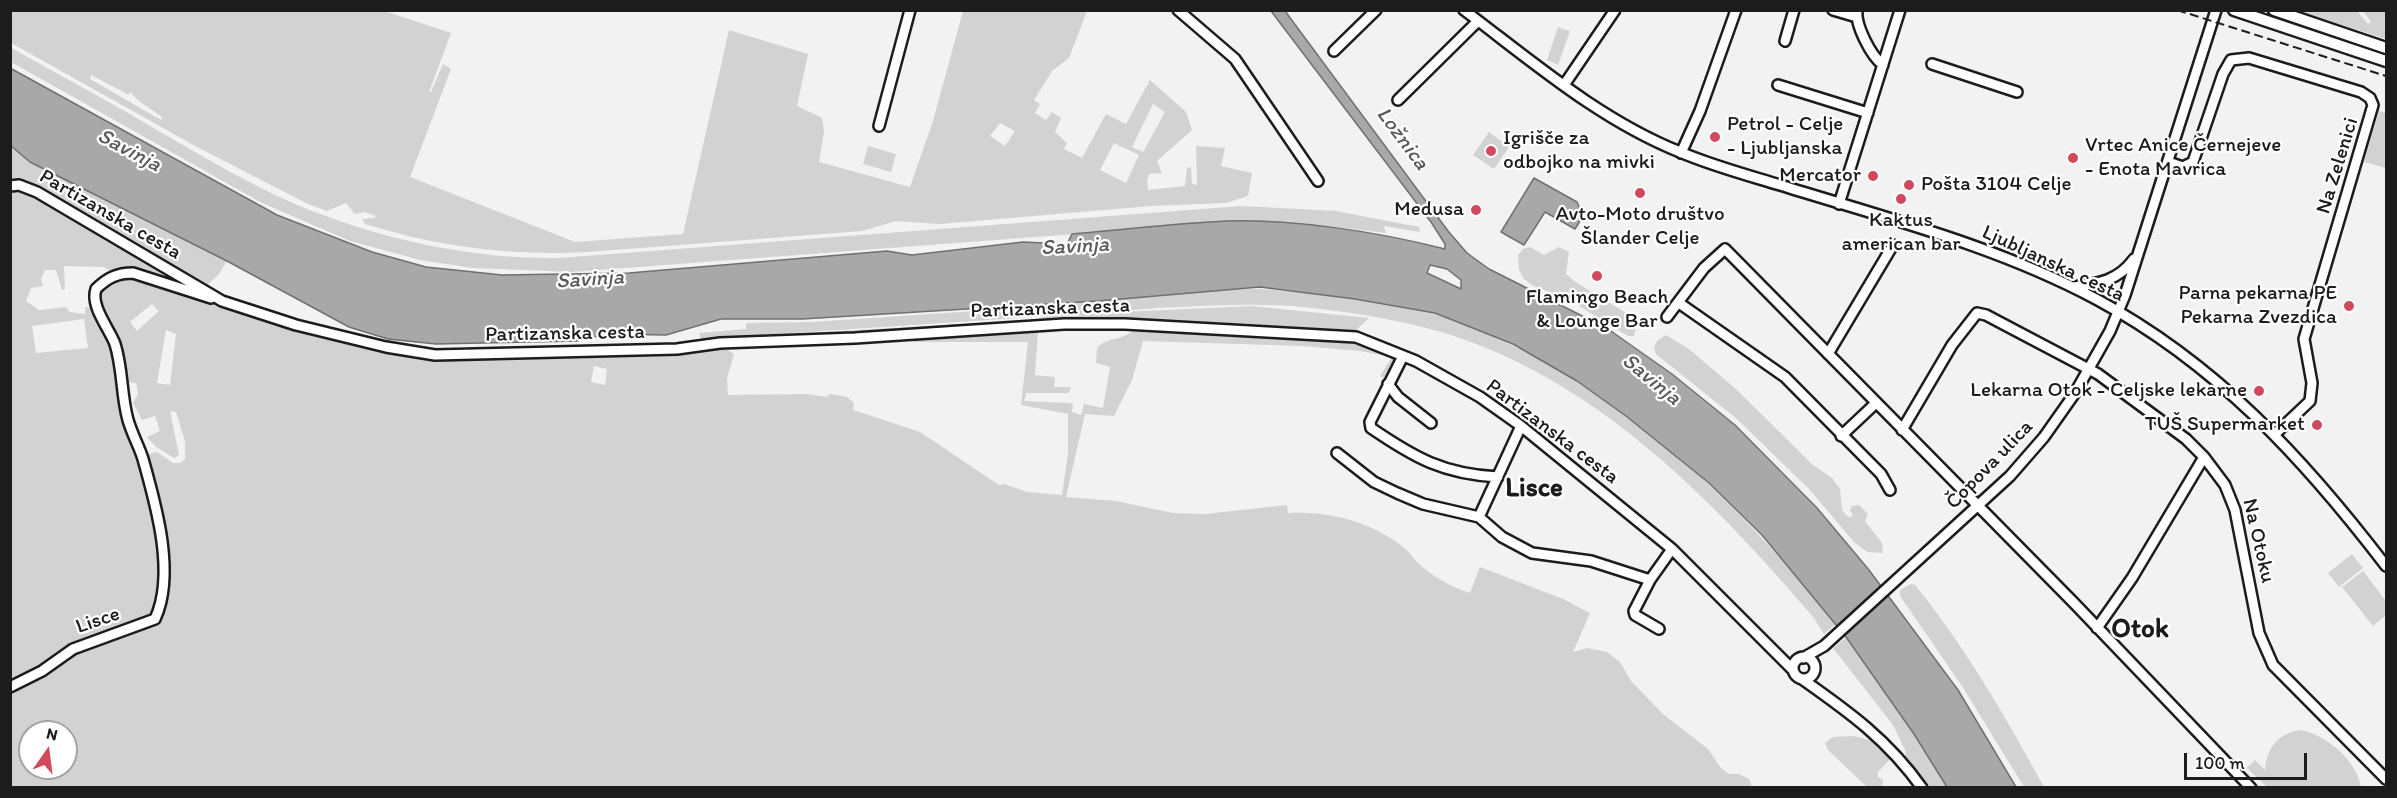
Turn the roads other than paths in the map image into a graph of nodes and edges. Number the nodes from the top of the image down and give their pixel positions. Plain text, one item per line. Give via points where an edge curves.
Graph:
1 (910, 10) edge
2 (1178, 10) edge
3 (1376, 10) edge
4 (1464, 10) edge
5 (1615, 10) edge
6 (1736, 10) edge
7 (1794, 10) edge
8 (1833, 10) edge
9 (1900, 10) edge
10 (2216, 10) edge
11 (2234, 10) edge
12 (2274, 10) edge
13 (1857, 14) edge
14 (1478, 21) junction
15 (1785, 41) dead end
16 (2386, 48) edge
17 (1334, 51) dead end
18 (2386, 61) edge
19 (1932, 64) dead end
20 (1883, 65) junction
21 (1564, 84) junction
22 (1778, 85) dead end
23 (2017, 92) dead end
24 (1398, 100) dead end
25 (1868, 113) junction
26 (879, 126) dead end
27 (1681, 153) junction
28 (2168, 162) junction
29 (1318, 181) dead end
30 (10, 186) edge
31 (1839, 204) junction
32 (1893, 245) dead end
33 (2139, 252) junction
34 (2071, 287) junction
35 (220, 300) junction
36 (1679, 303) junction
37 (2118, 312) junction
38 (1666, 317) dead end
39 (1828, 354) junction
40 (1403, 356) junction
41 (2089, 369) junction
42 (1388, 384) junction
43 (1876, 403) junction
44 (1431, 423) dead end
45 (1521, 426) junction
46 (1902, 430) junction
47 (2275, 434) junction
48 (1841, 436) junction
49 (1337, 453) dead end
50 (2204, 457) junction
51 (1498, 477) junction
52 (1890, 490) dead end
53 (1977, 506) junction
54 (1479, 517) junction
55 (1672, 549) junction
56 (2386, 566) edge
57 (163, 568) joint
58 (1650, 580) junction
59 (2097, 628) junction
60 (1659, 629) dead end
61 (1827, 643) junction
62 (1779, 654) junction
63 (1800, 659) junction
64 (1813, 669) junction
65 (1793, 670) junction
66 (1802, 679) junction
67 (10, 687) edge
68 (1824, 694) junction
69 (2386, 779) edge
70 (1922, 788) edge
71 (2251, 788) edge

1 - 26 street
2 - 29 street via 1235,59
3 - 17 street
4 - 14 street, Ljubljanska cesta
5 - 21 street
6 - 27 street
7 - 15 street
8 - 13 street
9 - 20 street
10 - 28 street, Čopova ulica
11 - 18 main road
12 - 16 main road
13 - 20 street via 1875,56
14 - 21 street, Ljubljanska cesta
14 - 24 street
19 - 23 street
20 - 25 street
21 - 27 street, Ljubljanska cesta via 1618,122
22 - 25 street
25 - 31 street
27 - 31 street, Ljubljanska cesta
28 - 33 street, Čopova ulica
28 - 47 street, Na Zelenici via 2182,167 2193,162 2231,60 2249,58 2361,92 2373,105 2304,339 2312,383 2310,401
30 - 35 street, Partizanska cesta via 20,185 37,192
31 - 34 street, Ljubljanska cesta via 1969,245
32 - 39 street
33 - 34 street via 2128,267 2104,283
33 - 37 street, Čopova ulica
34 - 37 street, Ljubljanska cesta
35 - 40 street, Partizanska cesta via 296,325 435,355 629,352 720,343 1125,324 1356,338
35 - 57 street, Partizanska cesta via 144,276 121,273 102,282 94,296 120,363 128,419 157,513
36 - 38 street
36 - 39 street via 1704,268 1725,249
36 - 48 street via 1785,377
37 - 41 street, Čopova ulica
37 - 47 street, Ljubljanska cesta via 2200,368
39 - 43 street
40 - 42 street
40 - 45 street, Partizanska cesta via 1480,397
41 - 46 street, Na Otoku via 1977,313 1952,345
41 - 50 street, Na Otoku
41 - 53 street, Čopova ulica via 2044,437
42 - 44 street
42 - 51 street via 1370,422 1371,428 1427,463 1472,476
43 - 46 street
43 - 48 street
45 - 51 street
45 - 55 street, Partizanska cesta
46 - 53 street
47 - 56 street, Ljubljanska cesta via 2339,504
48 - 52 street via 1881,474
49 - 54 street via 1374,482 1397,493 1423,504
50 - 59 street via 2132,578
50 - 69 street, Na Otoku via 2225,485 2235,510 2259,633 2272,665
51 - 54 street
53 - 59 street
53 - 61 street, Čopova ulica
54 - 58 street via 1502,537 1532,553 1591,561
55 - 58 street
55 - 62 street, Partizanska cesta
57 - 67 street, Lisce via 162,599 155,620 73,649
58 - 60 street via 1634,611
59 - 71 street
61 - 63 street, Čopova ulica
61 - 64 street
62 - 63 street
62 - 65 street, Partizanska cesta
63 - 64 street
63 - 65 street
64 - 66 street
64 - 68 street
65 - 66 street
66 - 68 street
68 - 70 street via 1886,743

